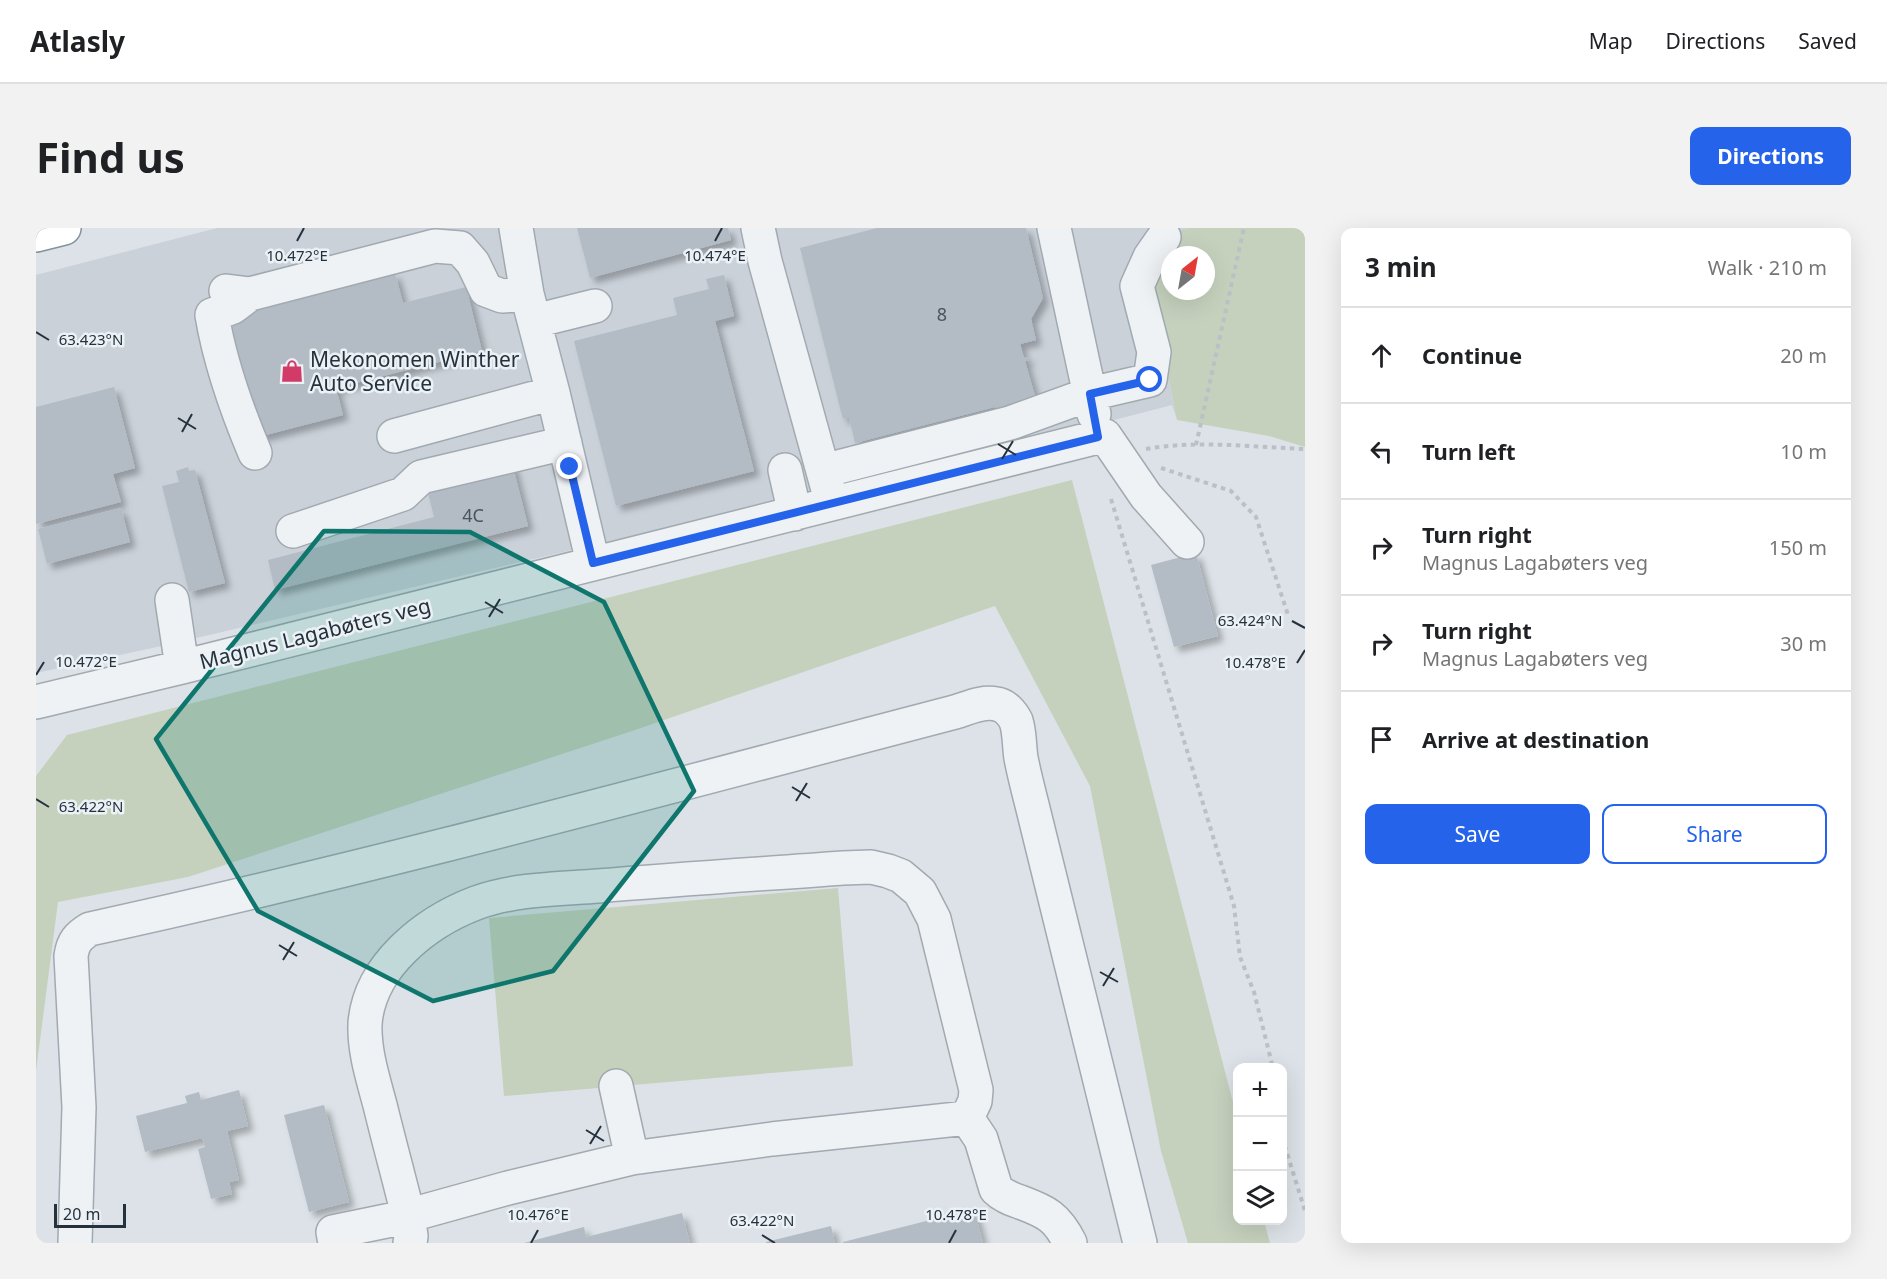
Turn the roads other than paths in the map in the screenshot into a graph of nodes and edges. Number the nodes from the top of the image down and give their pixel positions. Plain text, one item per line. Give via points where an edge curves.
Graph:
1 (64, 228) edge
2 (516, 228) edge
3 (758, 228) edge
4 (1054, 228) edge
5 (36, 236) edge
6 (1164, 237) dead end
7 (595, 306) dead end
8 (531, 307) junction
9 (553, 393) junction
10 (1090, 394) junction
11 (394, 436) dead end
12 (1107, 442) junction
13 (565, 443) junction
14 (255, 453) dead end
15 (785, 470) dead end
16 (823, 471) junction
17 (832, 503) junction
18 (795, 514) junction
19 (293, 531) dead end
20 (1187, 542) dead end
21 (593, 563) junction
22 (172, 600) dead end
23 (182, 667) junction
24 (36, 702) edge
25 (616, 1086) dead end
26 (967, 1118) junction
27 (632, 1158) junction
28 (409, 1229) edge
29 (75, 1243) edge
30 (335, 1243) edge
31 (1070, 1243) edge
32 (1140, 1243) edge

1 - 5 highway
2 - 8 street
3 - 16 street
4 - 10 street
6 - 10 street via 1137,286 1154,352 1150,380
7 - 8 street
8 - 9 street
8 - 14 street via 486,290 473,263 460,248 435,246 238,292 233,307 212,315 224,369
9 - 11 street
9 - 13 street
10 - 12 street
10 - 16 street via 1010,423
12 - 17 street, Magnus Lagabøters veg
12 - 20 street via 1146,496
13 - 19 street via 421,477 404,495
13 - 21 street
15 - 18 street
16 - 17 street
17 - 18 street, Magnus Lagabøters veg
18 - 21 street, Magnus Lagabøters veg
21 - 23 street, Magnus Lagabøters veg
22 - 23 street
23 - 24 street, Magnus Lagabøters veg
25 - 27 street
26 - 27 street
26 - 28 street via 976,1090 934,920 920,892 901,876 871,867 843,868 603,885 501,897 454,913 412,940 381,977 367,1012 370,1070
26 - 31 street via 981,1139 996,1189 1051,1216
27 - 28 street
28 - 30 street via 333,1233
29 - 32 street via 79,1107 71,956 72,947 90,929 343,870 994,703 1004,706 1016,721 1033,811

